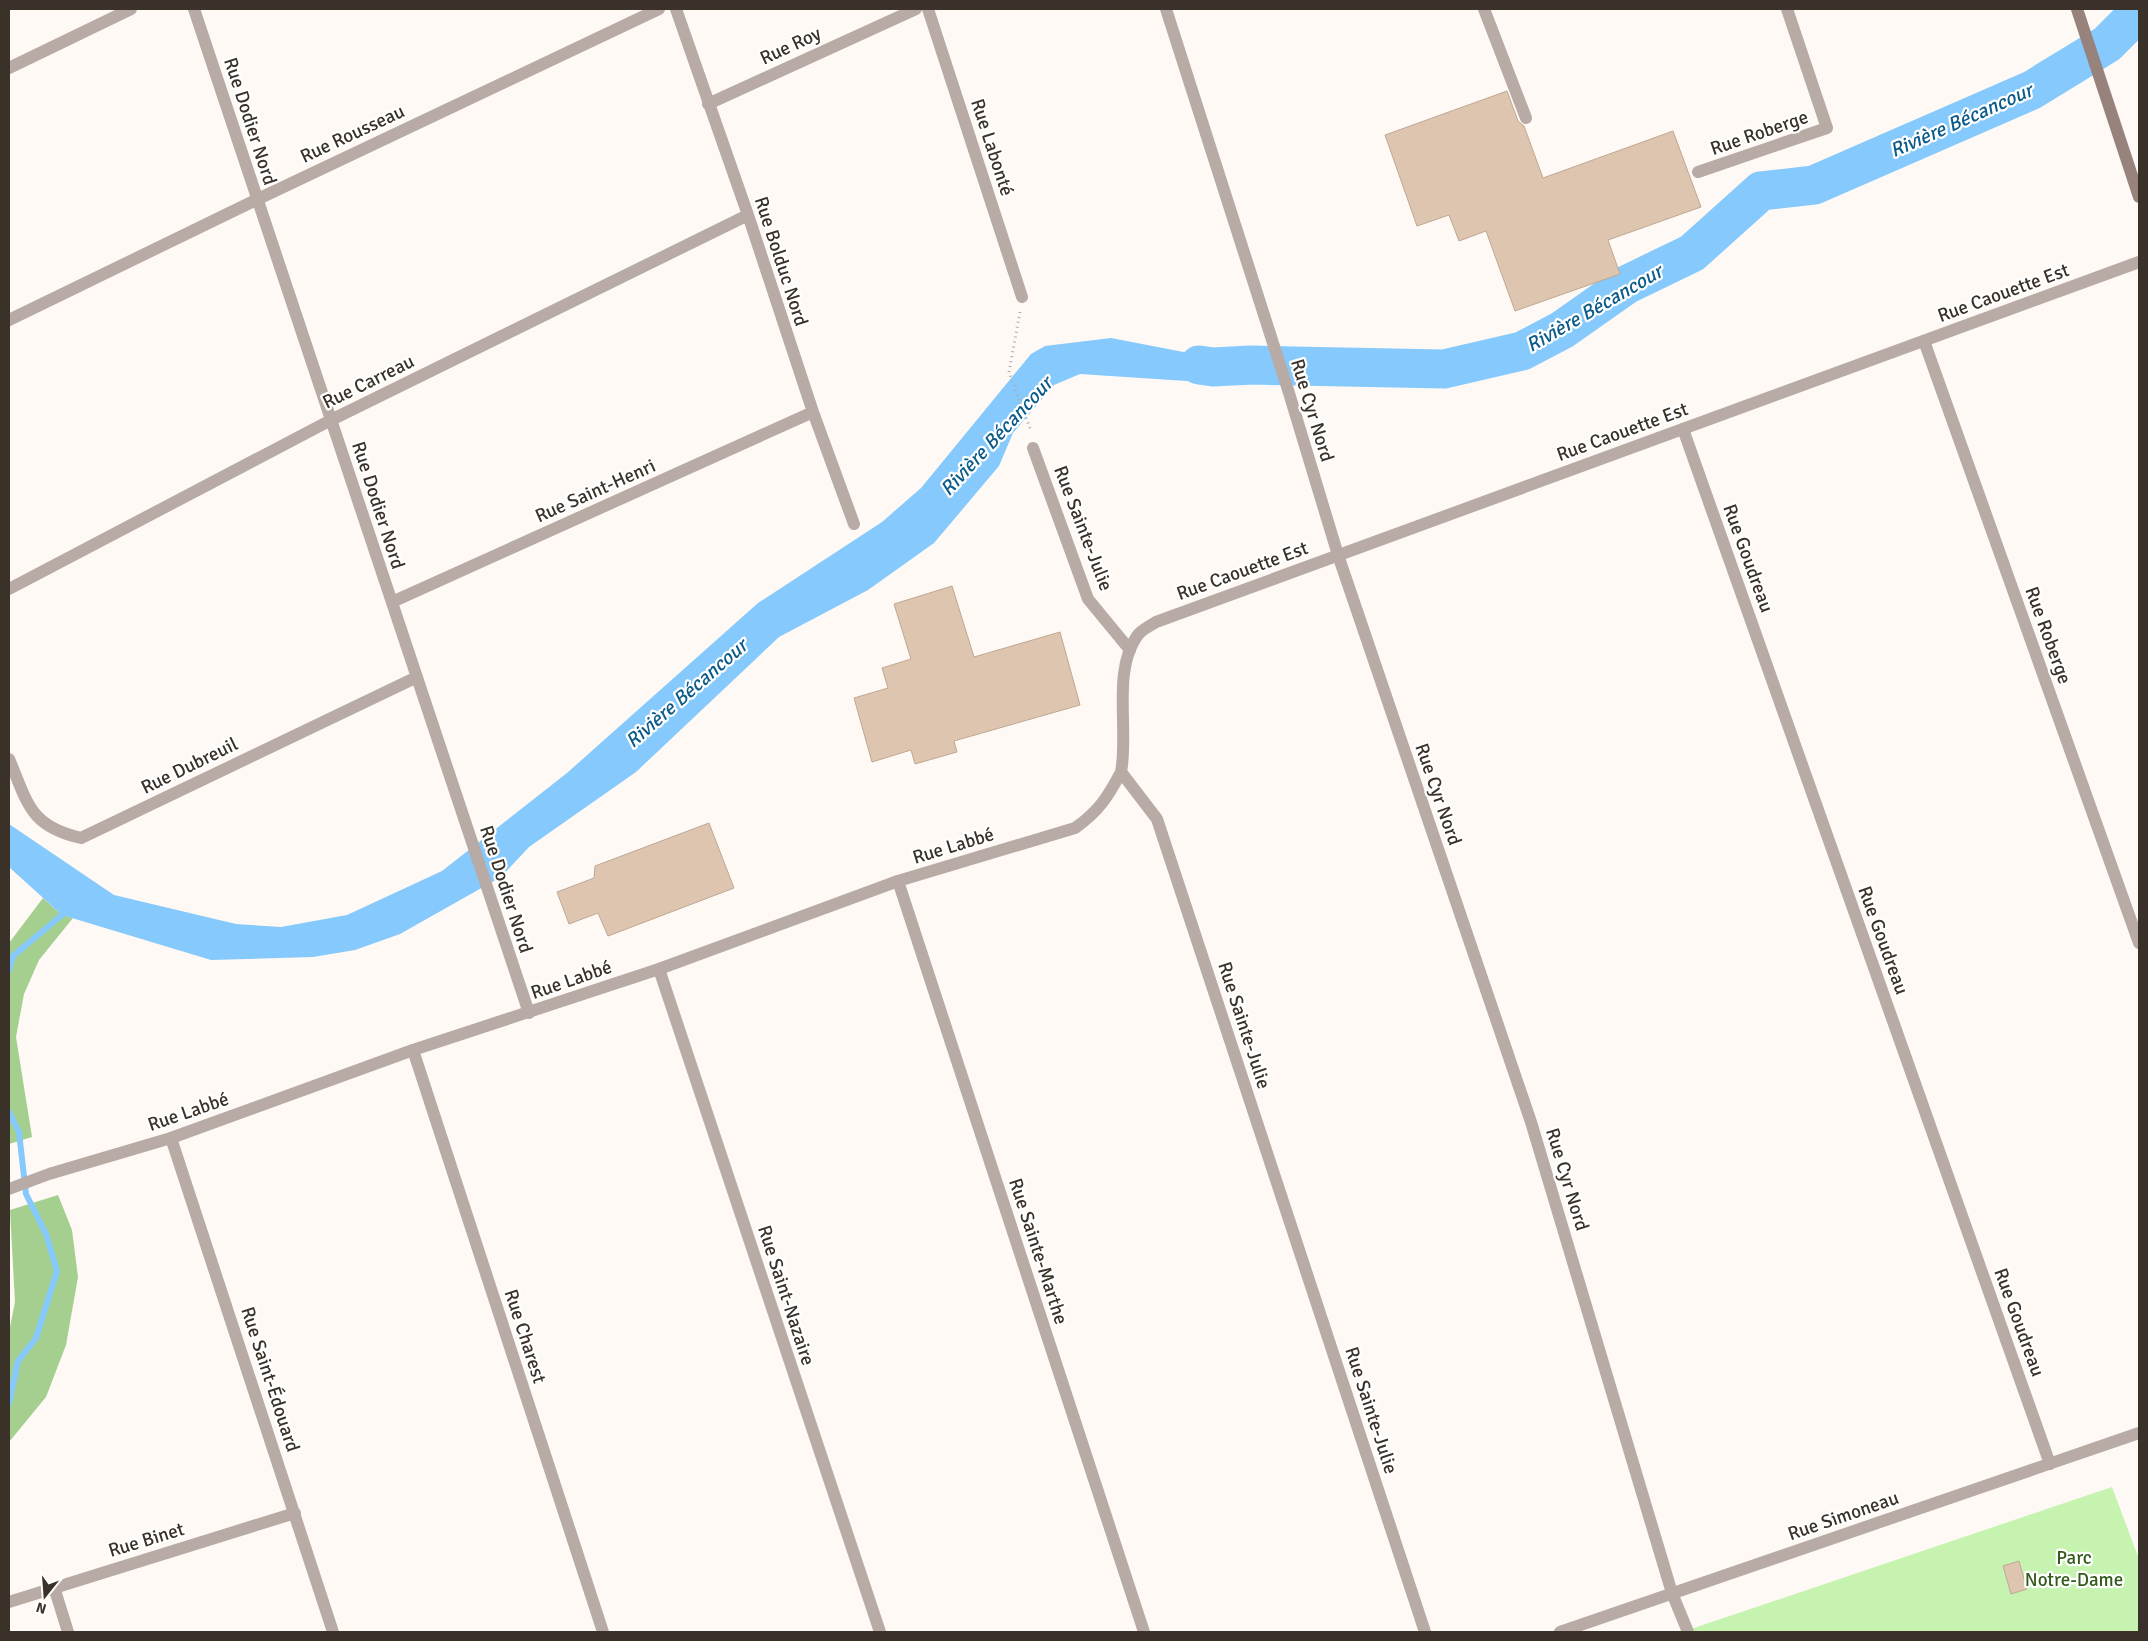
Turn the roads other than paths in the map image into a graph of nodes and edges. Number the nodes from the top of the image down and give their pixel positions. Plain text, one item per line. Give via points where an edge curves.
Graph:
1 (131, 9) edge
2 (194, 9) edge
3 (659, 9) edge
4 (676, 9) edge
5 (916, 9) edge
6 (928, 9) edge
7 (1166, 9) edge
8 (1484, 9) edge
9 (1787, 9) edge
10 (2077, 9) edge
11 (9, 68) edge
12 (708, 104) junction
13 (1526, 118) dead end
14 (1698, 172) dead end
15 (2139, 197) edge
16 (258, 199) junction
17 (748, 215) junction
18 (2139, 262) edge
19 (1022, 297) road end
20 (9, 320) edge
21 (1924, 341) junction
22 (813, 412) junction
23 (331, 420) junction
24 (1683, 429) junction
25 (1033, 448) dead end
26 (854, 524) dead end
27 (1338, 555) junction
28 (9, 588) edge
29 (392, 602) junction
30 (1130, 650) junction
31 (417, 677) junction
32 (9, 759) edge
33 (1121, 772) junction
34 (898, 881) junction
35 (2139, 942) edge
36 (659, 969) junction
37 (529, 1013) junction
38 (413, 1050) junction
39 (171, 1138) junction
40 (10, 1189) edge
41 (2139, 1433) edge
42 (2050, 1464) junction
43 (295, 1513) junction
44 (54, 1587) junction
45 (1672, 1593) junction
46 (9, 1602) edge
47 (68, 1632) edge
48 (333, 1632) edge
49 (602, 1632) edge
50 (880, 1632) edge
51 (1144, 1632) edge
52 (1425, 1632) edge
53 (1560, 1632) edge
54 (1688, 1632) edge

1 - 11 street
2 - 16 street, Rue Dodier Nord
3 - 16 street, Rue Rousseau
4 - 12 street, Rue Bolduc Nord
5 - 12 street, Rue Roy
6 - 19 street, Rue Labonté
7 - 27 street, Rue Cyr Nord
8 - 13 street
9 - 14 street, Rue Roberge via 1827,128
10 - 15 main road
12 - 17 street, Rue Bolduc Nord
16 - 20 street, Rue Rousseau
16 - 23 street, Rue Dodier Nord
17 - 22 street, Rue Bolduc Nord
17 - 23 street, Rue Carreau
18 - 21 street, Rue Caouette Est
21 - 24 street, Rue Caouette Est
21 - 35 street, Rue Roberge
22 - 26 street, Rue Bolduc Nord
22 - 29 street, Rue Saint-Henri
23 - 28 street, Rue Carreau
23 - 29 street, Rue Dodier Nord
24 - 27 street, Rue Caouette Est
24 - 42 street, Rue Goudreau
25 - 30 street, Rue Sainte-Julie via 1088,598
27 - 30 street, Rue Caouette Est via 1156,622 1138,634
27 - 45 street, Rue Cyr Nord via 1531,1122
29 - 31 street, Rue Dodier Nord
30 - 33 street via 1124,672
31 - 32 street, Rue Dubreuil via 81,838 48,827 35,815
31 - 37 street, Rue Dodier Nord
33 - 34 street, Rue Labbé via 1110,794 1092,816 1075,828
33 - 52 street, Rue Sainte-Julie via 1157,819
34 - 36 street, Rue Labbé
34 - 51 street, Rue Sainte-Marthe
36 - 37 street, Rue Labbé
36 - 50 street, Rue Saint-Nazaire
37 - 38 street, Rue Labbé
38 - 39 street, Rue Labbé
38 - 49 street, Rue Charest
39 - 40 street, Rue Labbé via 49,1174
39 - 43 street, Rue Saint-Édouard
41 - 42 street, Rue Simoneau
42 - 45 street, Rue Simoneau
43 - 44 street, Rue Binet
43 - 48 street, Rue Saint-Édouard
44 - 46 street, Rue Binet
44 - 47 street
45 - 53 street, Rue Simoneau
45 - 54 street, Rue Cyr Nord

